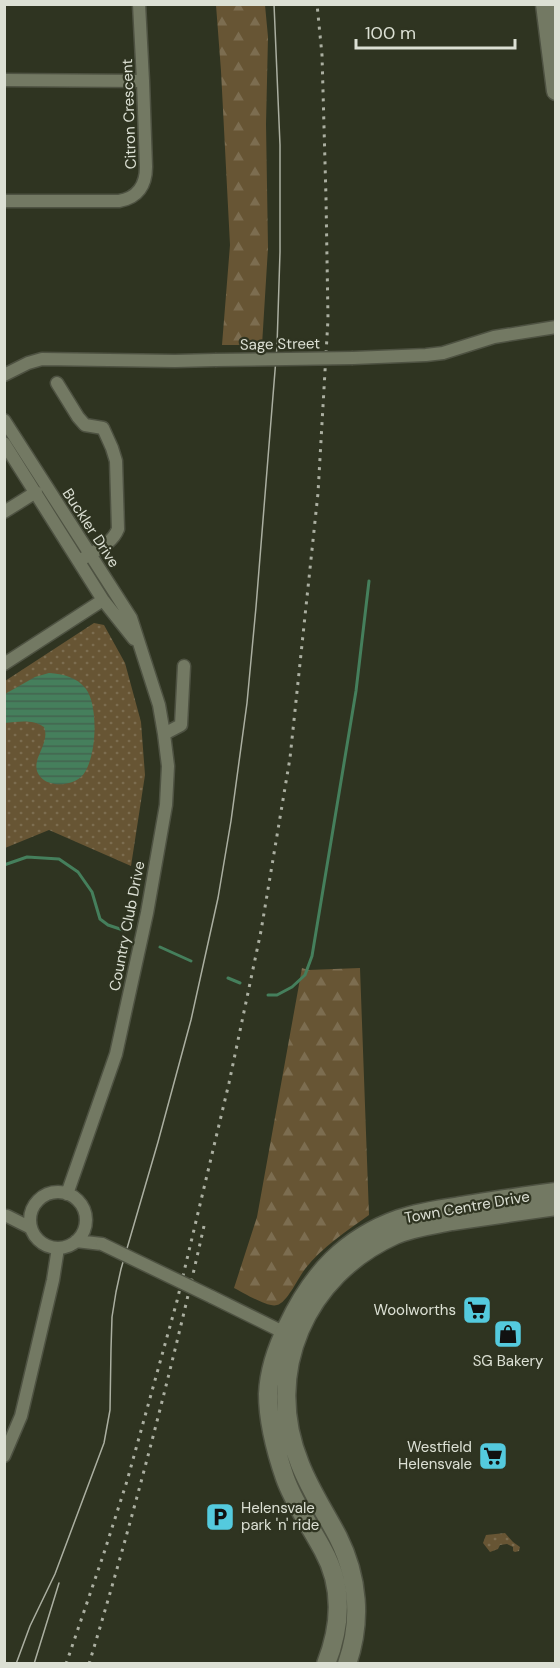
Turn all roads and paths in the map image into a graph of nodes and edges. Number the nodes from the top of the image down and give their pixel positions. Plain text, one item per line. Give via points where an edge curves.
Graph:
1 (139, 4) edge
2 (545, 4) edge
3 (4, 80) edge
4 (143, 81) junction
5 (555, 91) edge
6 (4, 201) edge
7 (555, 327) edge
8 (4, 375) edge
9 (57, 383) dead end
10 (4, 420) edge
11 (4, 443) edge
12 (36, 492) junction
13 (4, 512) edge
14 (84, 558) junction
15 (103, 600) junction
16 (143, 656) junction
17 (4, 664) edge
18 (184, 666) dead end
19 (164, 734) junction
20 (555, 1192) edge
21 (67, 1194) junction
22 (555, 1206) edge
23 (31, 1214) junction
24 (31, 1228) junction
25 (84, 1230) junction
26 (76, 1241) junction
27 (42, 1243) junction
28 (102, 1244) junction
29 (58, 1248) junction
30 (53, 1280) junction
31 (290, 1335) junction
32 (4, 1456) edge
33 (326, 1664) edge
34 (347, 1664) edge

1 - 4 street, Citron Crescent
2 - 5 street
3 - 4 street
4 - 6 street, Citron Crescent via 146,171 136,194 119,201
7 - 8 street, Sage Street, bridge via 426,355 42,359
9 - 14 street via 85,424 103,428 116,461 118,529 109,542
10 - 14 street, Buckler Drive
11 - 12 street, Buckler Drive
12 - 13 street
12 - 14 street, Buckler Drive
14 - 15 street, Buckler Drive
14 - 16 street, Buckler Drive via 131,618
15 - 16 street, Buckler Drive
15 - 17 street
16 - 19 street, Buckler Drive
18 - 19 street via 181,725
19 - 21 street, Country Club Drive via 168,766 166,805 147,913 116,1054
20 - 31 street, Town Centre Drive via 433,1210 374,1230 346,1247 321,1271 302,1297
21 - 23 street via 45,1195
21 - 25 street via 85,1212
22 - 31 street, Town Centre Drive via 427,1226 387,1239 335,1275
23 - 24 street
23 - 24 street via 7,1216
24 - 27 street
25 - 26 street
25 - 28 street
26 - 28 street
26 - 29 street
27 - 29 street
27 - 30 street
28 - 31 street, bridge
29 - 30 street
30 - 32 street via 21,1416
31 - 33 street, Town Centre Drive via 271,1368 268,1394 285,1478 334,1578 338,1601 336,1634
31 - 34 street, Town Centre Drive via 287,1419 306,1479 338,1538 353,1576 357,1618

